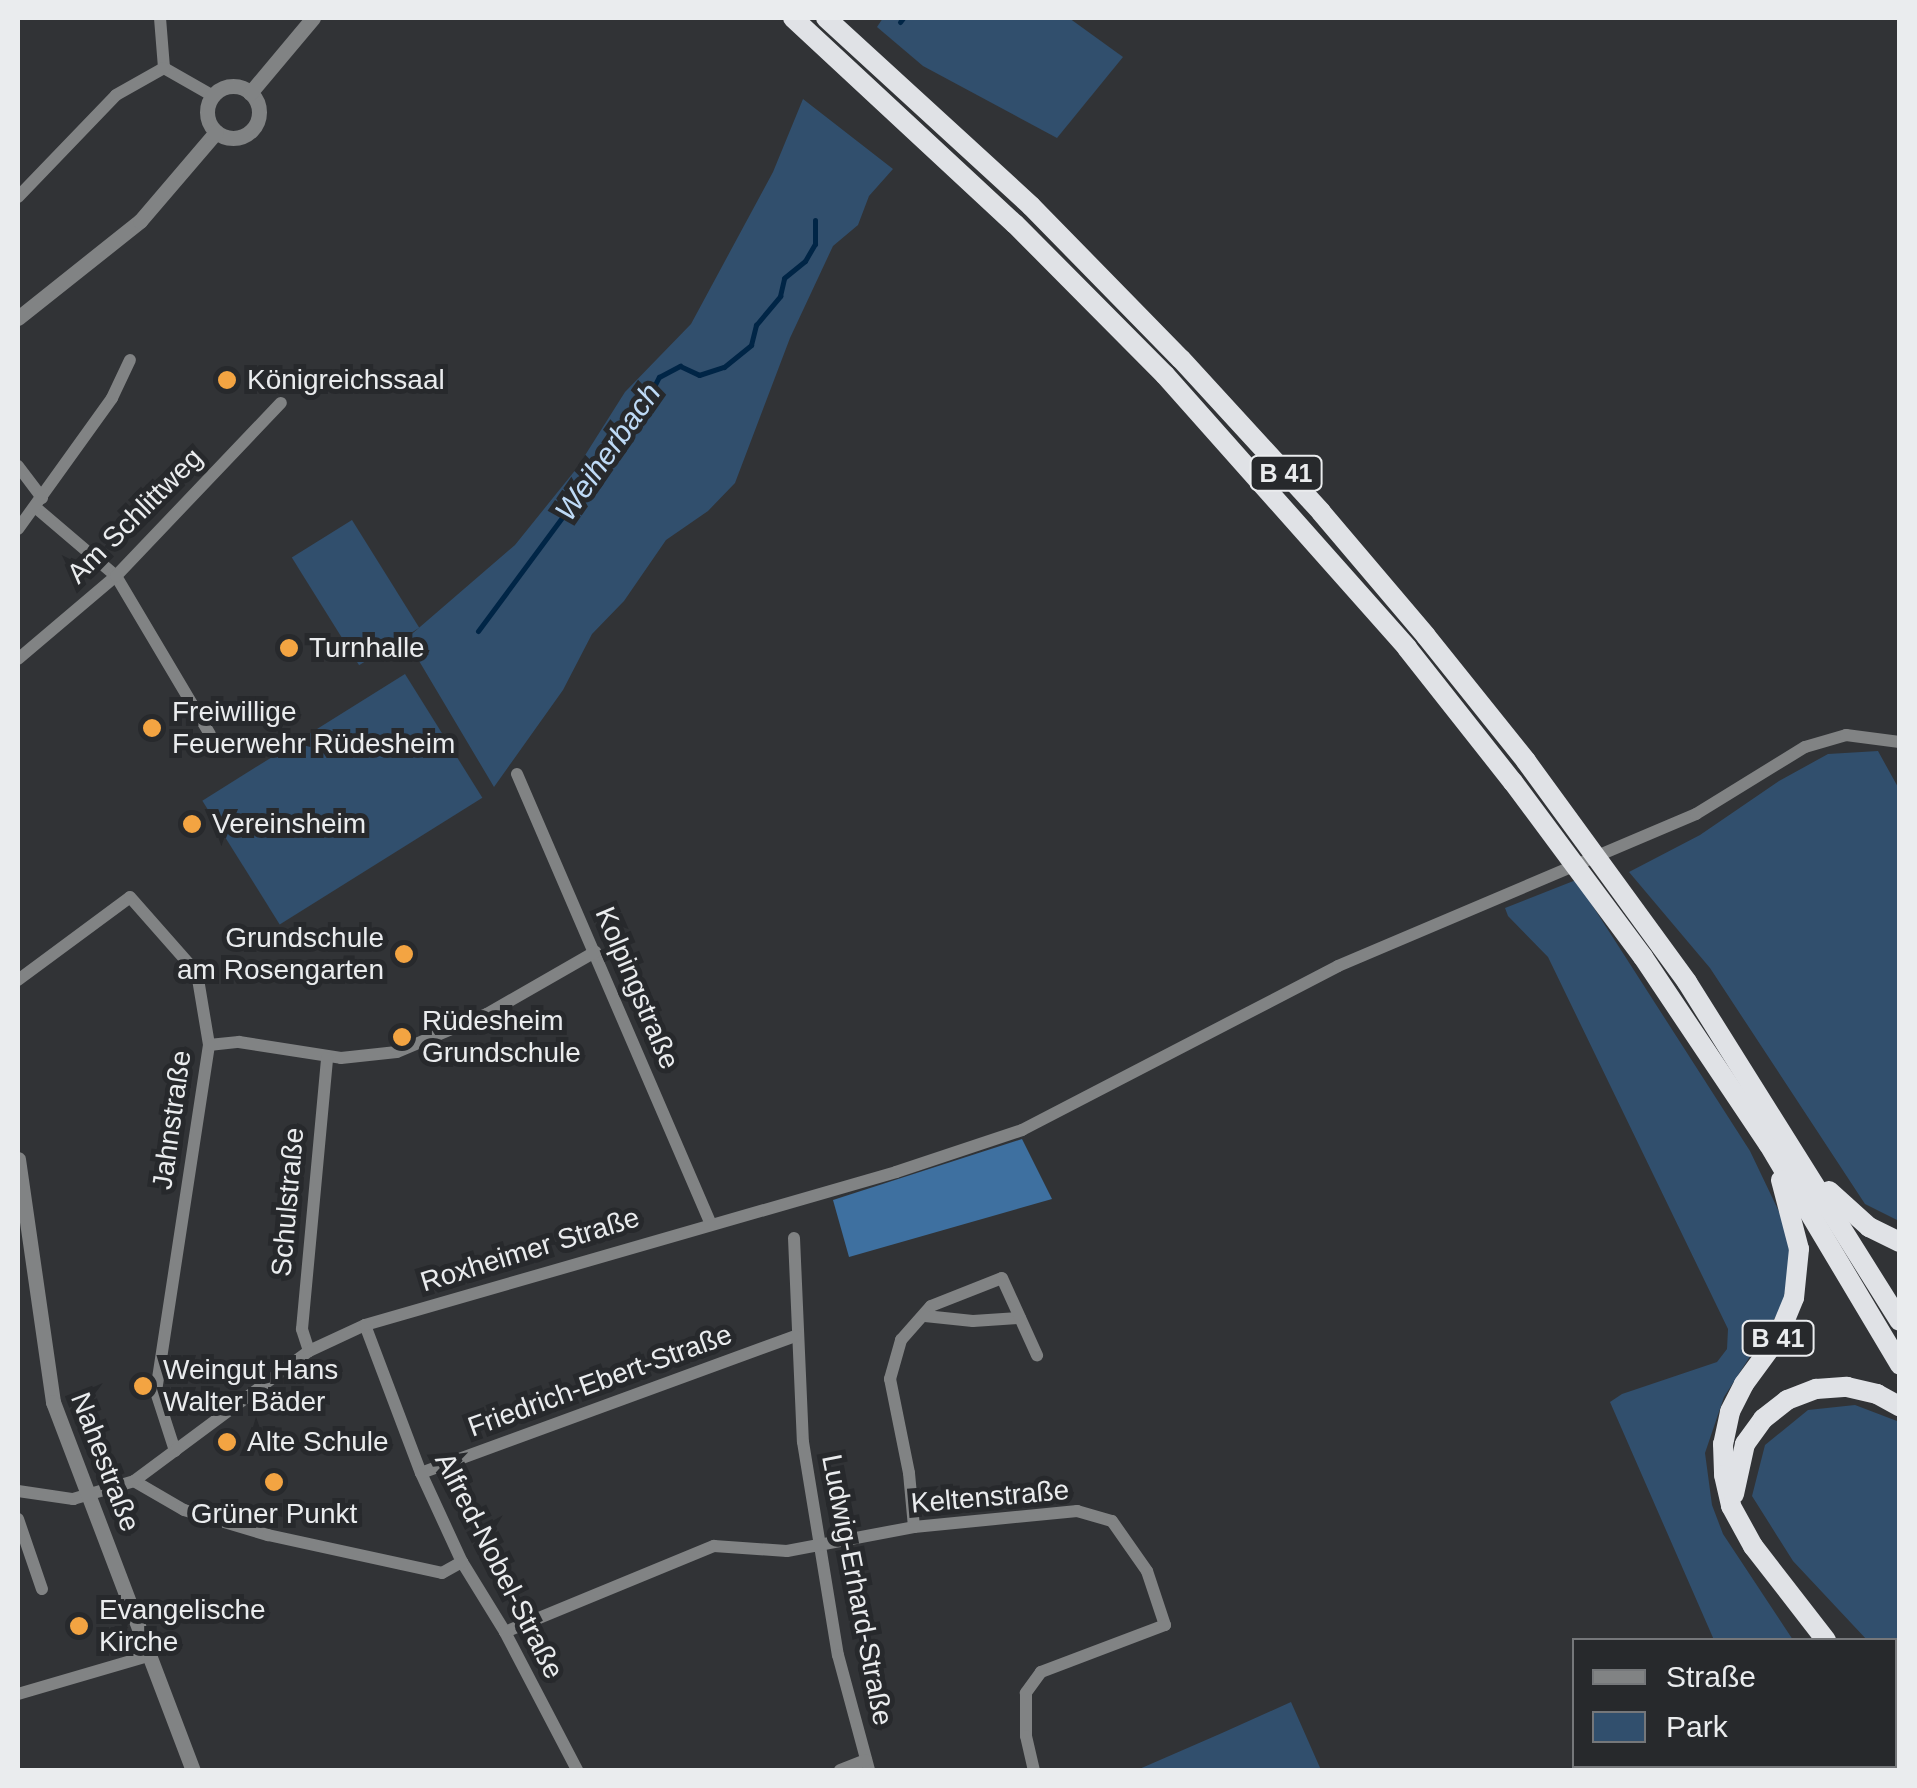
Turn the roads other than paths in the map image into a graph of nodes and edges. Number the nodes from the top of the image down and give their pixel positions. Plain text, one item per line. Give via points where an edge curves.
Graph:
1 (160, 18) edge
2 (312, 18) edge
3 (793, 18) edge
4 (826, 18) edge
5 (164, 68) junction
6 (250, 93) junction
7 (213, 96) junction
8 (216, 132) junction
9 (18, 197) edge
10 (18, 318) edge
11 (130, 360) dead end
12 (282, 402) dead end
13 (18, 466) edge
14 (39, 502) junction
15 (18, 529) edge
16 (116, 576) junction
17 (18, 659) edge
18 (210, 734) dead end
19 (1900, 742) edge
20 (516, 774) dead end
21 (596, 952) junction
22 (18, 980) edge
23 (209, 1045) junction
24 (327, 1058) junction
25 (1769, 1145) junction
26 (18, 1159) edge
27 (1814, 1178) junction
28 (710, 1223) junction
29 (794, 1238) dead end
30 (1900, 1242) edge
31 (925, 1316) junction
32 (1020, 1318) junction
33 (1900, 1322) edge
34 (365, 1324) junction
35 (796, 1336) junction
36 (308, 1350) junction
37 (1037, 1355) dead end
38 (1900, 1365) edge
39 (1900, 1407) edge
40 (175, 1451) junction
41 (421, 1473) junction
42 (134, 1481) junction
43 (18, 1491) edge
44 (90, 1496) junction
45 (18, 1519) edge
46 (1738, 1520) junction
47 (914, 1527) junction
48 (817, 1546) junction
49 (462, 1562) junction
50 (42, 1589) dead end
51 (506, 1632) junction
52 (1824, 1638) edge
53 (151, 1655) junction
54 (18, 1694) edge
55 (868, 1766) edge
56 (193, 1770) edge
57 (577, 1770) edge
58 (840, 1770) edge
59 (1034, 1770) edge

1 - 5 street
2 - 6 street
3 - 25 highway, B 41 via 1015,224 1302,526 1513,782 1643,957
4 - 27 highway, B 41 via 1031,206 1321,512 1610,873
5 - 7 street
5 - 9 street via 116,96
6 - 7 street via 226,87
6 - 8 street via 259,107 252,130 231,138
7 - 8 street via 208,119
8 - 10 street via 140,221
11 - 14 street via 112,398
12 - 16 street, Am Schlittweg
13 - 14 street
14 - 15 street
14 - 16 street
16 - 17 street, Am Schlittweg
16 - 18 street
19 - 28 street, Roxheimer Straße via 1829,737 1696,814 1338,966 1022,1130
20 - 21 street, Kolpingstraße
21 - 24 street via 486,1014 397,1052
21 - 28 street, Kolpingstraße
22 - 23 street, Jahnstraße via 130,897 197,972
23 - 24 street via 240,1042
23 - 40 street, Jahnstraße via 156,1392
24 - 36 street, Schulstraße via 302,1329
25 - 38 highway, B 41
25 - 46 highway, B 41 via 1793,1216 1799,1266 1784,1326 1744,1384 1726,1428 1724,1475
26 - 44 street, Nahestraße via 53,1402
27 - 30 highway, B 41 via 1870,1227
27 - 33 highway, B 41
28 - 34 street, Roxheimer Straße
29 - 35 street, Ludwig-Erhard-Straße
31 - 32 street
31 - 32 street via 931,1306 1002,1278
31 - 47 street via 901,1340 890,1379
32 - 37 street
34 - 36 street, Roxheimer Straße
34 - 41 street, Alfred-Nobel-Straße
35 - 41 street, Friedrich-Ebert-Straße
35 - 48 street, Ludwig-Erhard-Straße
36 - 40 street, Roxheimer Straße
39 - 46 highway, B 41 via 1862,1390 1832,1387 1774,1408 1739,1459
40 - 42 street, Roxheimer Straße
41 - 49 street, Alfred-Nobel-Straße
42 - 44 street, Roxheimer Straße
42 - 49 street via 184,1510 268,1535 442,1573
43 - 44 street
44 - 53 street, Nahestraße
45 - 50 street
46 - 52 highway
47 - 48 street, Keltenstraße
47 - 59 street, Keltenstraße via 1077,1511 1112,1521 1148,1571 1166,1626 1042,1672 1026,1694
48 - 51 street, Keltenstraße via 714,1546
48 - 55 street, Ludwig-Erhard-Straße
49 - 51 street, Alfred-Nobel-Straße
51 - 57 street, Alfred-Nobel-Straße
53 - 54 street
53 - 56 street, Nahestraße
55 - 58 street

